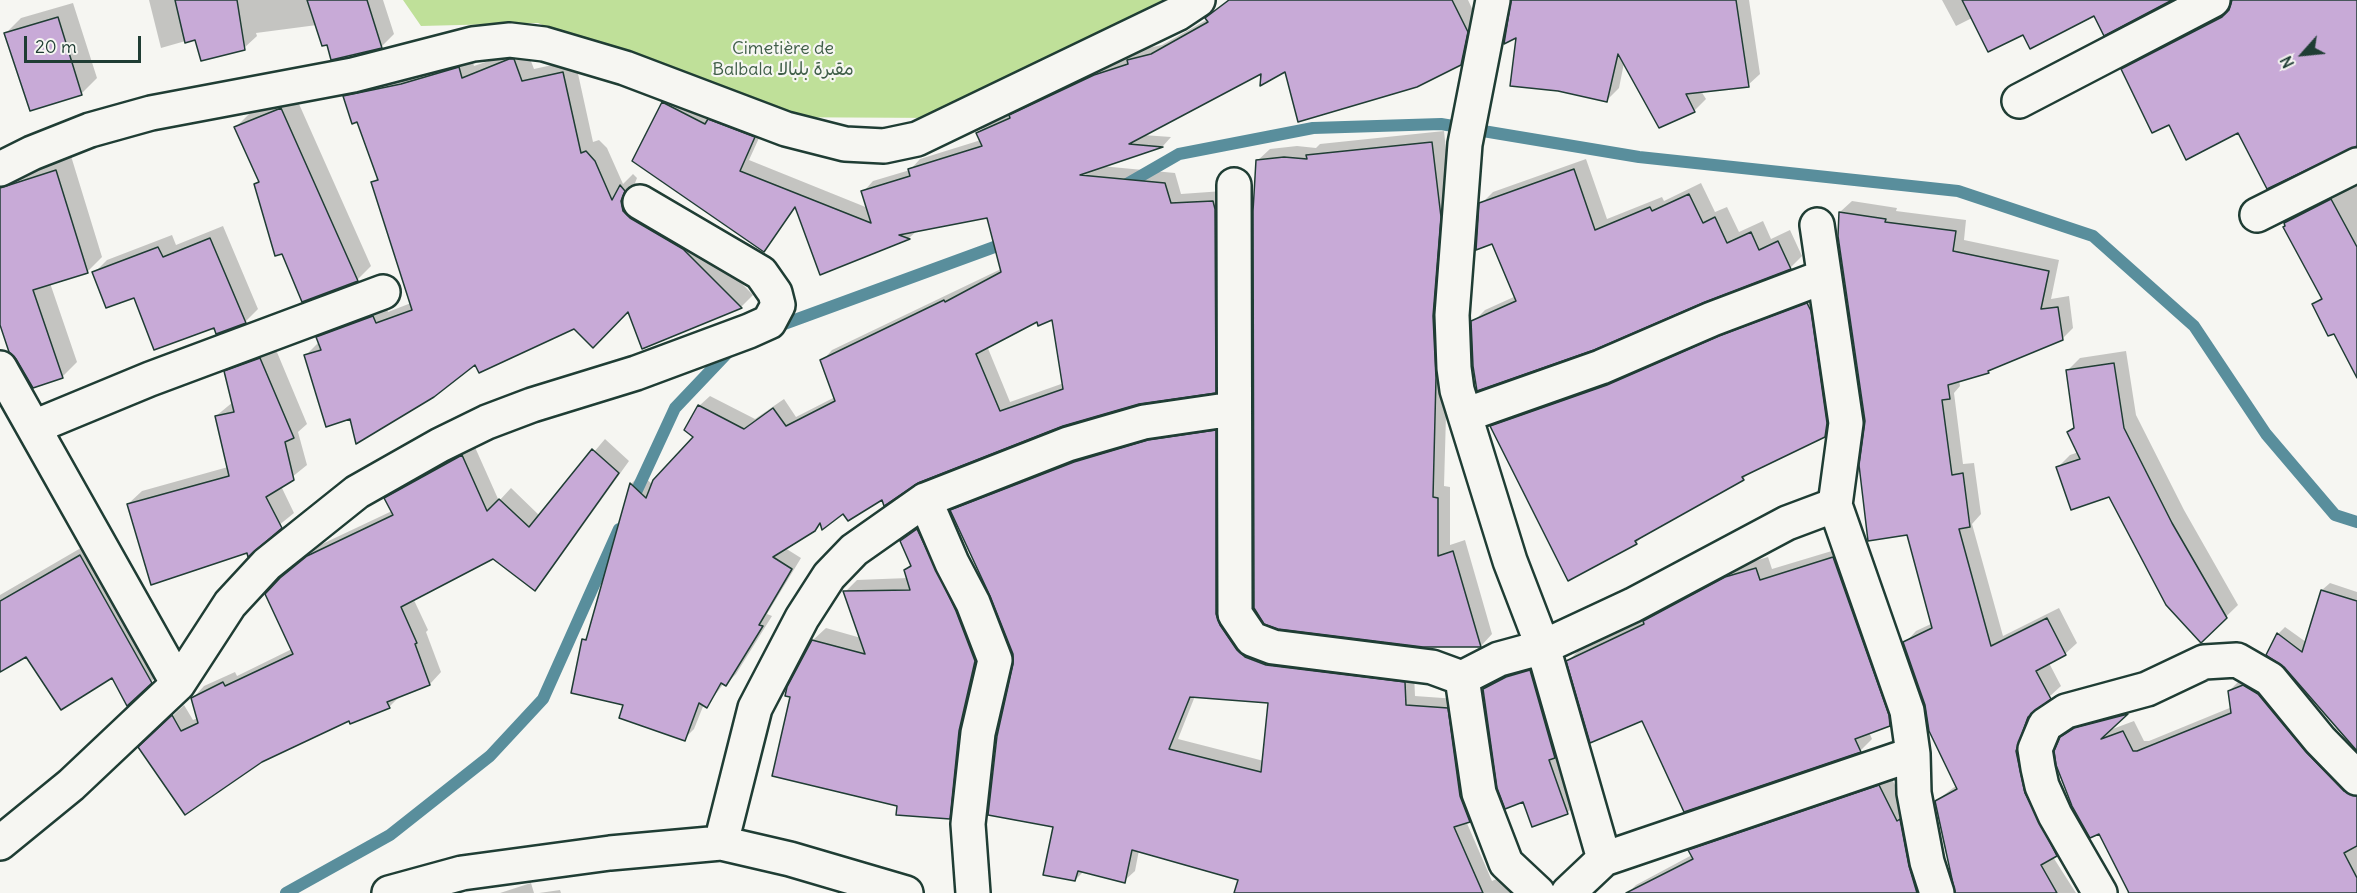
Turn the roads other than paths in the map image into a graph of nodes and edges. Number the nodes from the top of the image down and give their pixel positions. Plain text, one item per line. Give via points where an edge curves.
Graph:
1 (1198, 0) edge
2 (1493, 0) edge
3 (2213, 0) edge
4 (2019, 100) dead end
5 (2357, 165) edge
6 (0, 169) edge
7 (1234, 185) dead end
8 (640, 202) dead end
9 (2257, 215) dead end
10 (1817, 225) dead end
11 (1823, 277) junction
12 (383, 292) dead end
13 (0, 368) edge
14 (1233, 409) junction
15 (1465, 415) junction
16 (34, 427) junction
17 (925, 500) junction
18 (1835, 505) junction
19 (1543, 647) junction
20 (1462, 678) junction
21 (178, 684) junction
22 (1913, 754) junction
23 (2357, 778) edge
24 (0, 843) edge
25 (721, 843) junction
26 (1604, 859) junction
27 (389, 893) edge
28 (906, 893) edge
29 (973, 893) edge
30 (1538, 893) edge
31 (1568, 893) edge
32 (1937, 893) edge
33 (2100, 893) edge

1 - 6 street via 1177,14 945,126 917,139 884,146 845,144 786,129 615,65 544,44 510,40 472,44 353,75 151,113 90,130
2 - 15 street via 1465,144 1452,315 1456,379
3 - 4 street
5 - 9 street
7 - 14 street
8 - 21 street via 761,273 778,305 768,322 636,373 487,422 357,492 267,564 231,604
10 - 11 street
11 - 15 street via 1601,367
11 - 18 street via 1846,423
12 - 16 street
13 - 16 street
14 - 17 street via 1144,422 1068,444
14 - 20 street via 1235,614 1252,639 1273,647 1432,667
15 - 19 street via 1510,561
16 - 21 street
17 - 25 street via 854,550 829,576 802,618 754,708
17 - 29 street via 995,660 978,734 968,824
18 - 19 street via 1786,523 1633,605
18 - 22 street via 1907,711
19 - 20 street via 1498,659
19 - 26 street
20 - 30 street via 1479,793 1506,863
21 - 24 street via 71,785
22 - 26 street
22 - 32 street via 1914,793
23 - 33 street via 2270,679 2237,660 2204,662 2147,689 2066,711 2045,725 2035,749 2038,768 2055,815
25 - 27 street via 462,873
25 - 28 street
26 - 31 street

